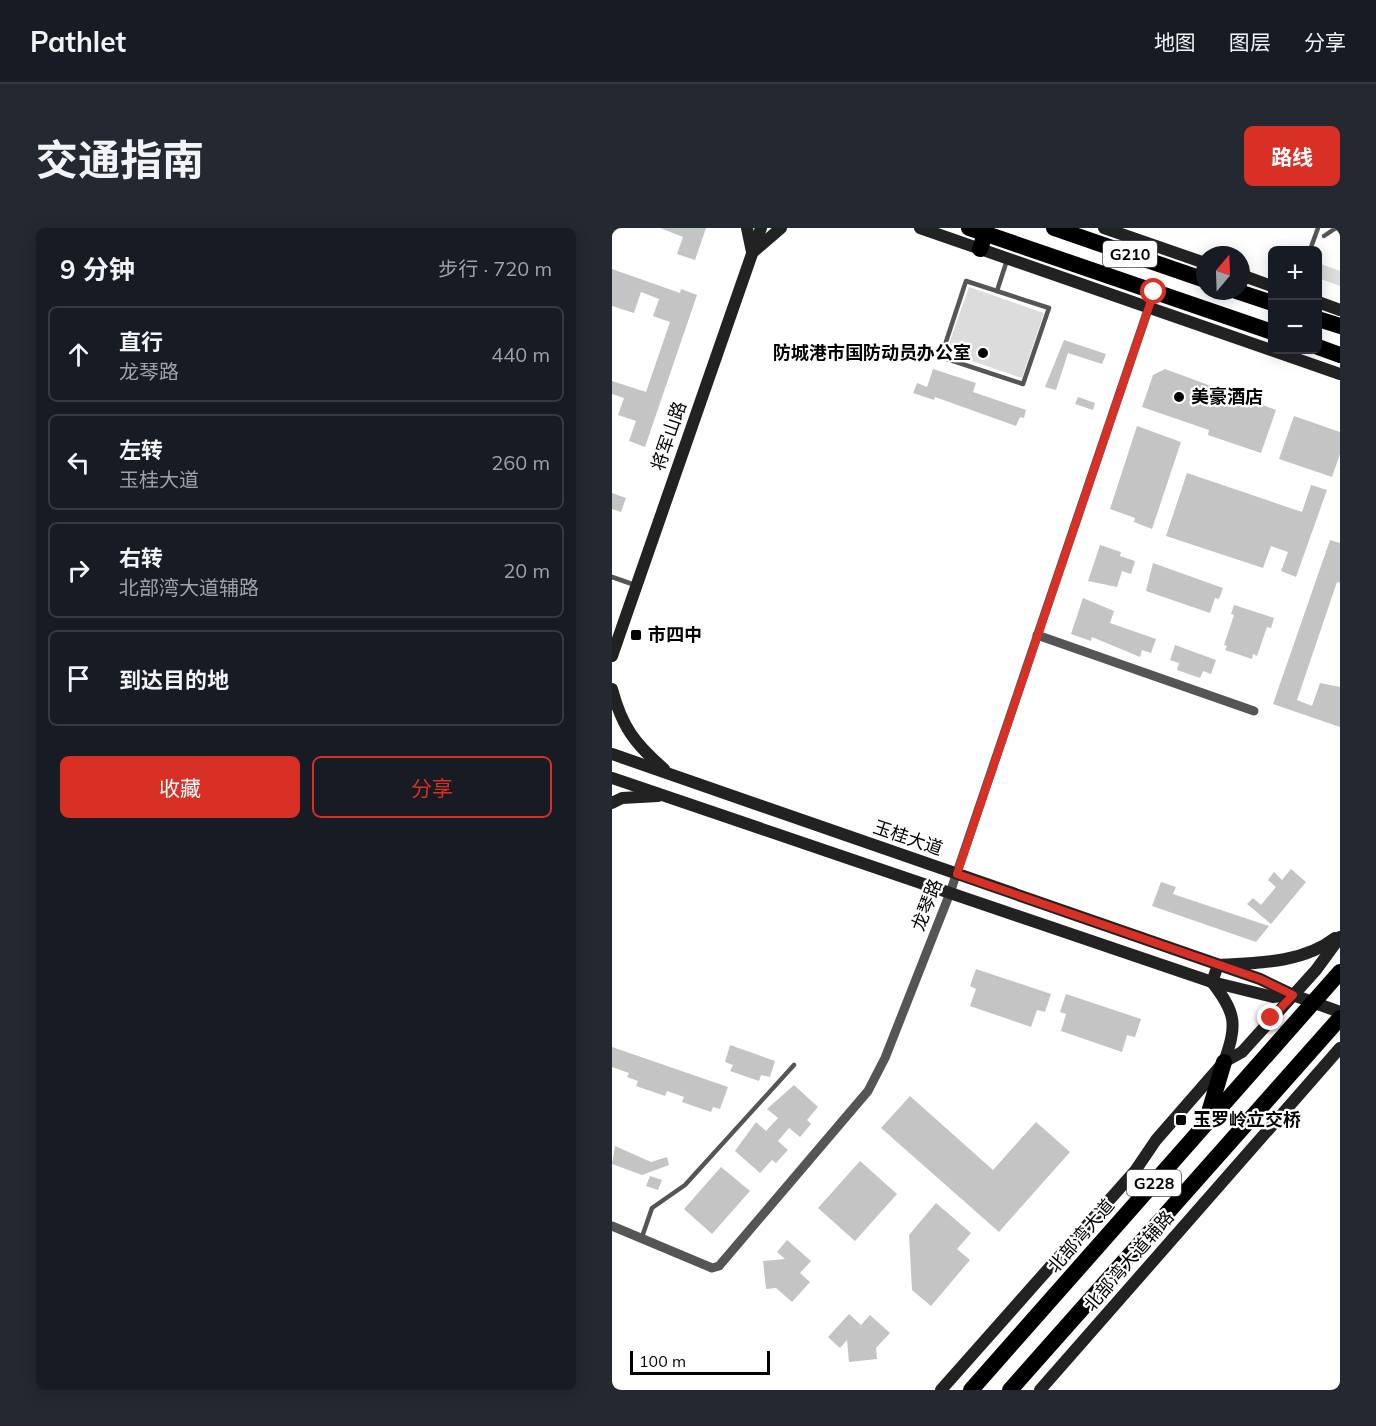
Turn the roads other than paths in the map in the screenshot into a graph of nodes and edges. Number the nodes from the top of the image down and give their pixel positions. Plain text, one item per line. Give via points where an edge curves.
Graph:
1 (747, 228) edge
2 (761, 228) edge
3 (781, 228) edge
4 (920, 228) edge
5 (1054, 228) edge
6 (1104, 228) edge
7 (1317, 228) edge
8 (1336, 228) edge
9 (1324, 236) dead end
10 (978, 237) edge
11 (1311, 246) edge
12 (752, 253) junction
13 (1008, 258) junction
14 (1196, 260) edge
15 (1196, 277) edge
16 (1250, 278) edge
17 (1268, 285) edge
18 (997, 291) junction
19 (1250, 296) edge
20 (1151, 300) junction
21 (1268, 302) edge
22 (1322, 304) edge
23 (1340, 310) edge
24 (1322, 321) edge
25 (1340, 326) edge
26 (1268, 331) edge
27 (1322, 349) edge
28 (1340, 355) edge
29 (1340, 374) edge
30 (612, 577) edge
31 (637, 585) junction
32 (1037, 635) junction
33 (612, 656) edge
34 (612, 689) edge
35 (1254, 711) dead end
36 (612, 754) edge
37 (670, 774) junction
38 (612, 778) edge
39 (664, 796) junction
40 (612, 803) edge
41 (957, 874) junction
42 (950, 893) junction
43 (1340, 936) edge
44 (1218, 965) junction
45 (1340, 972) edge
46 (1212, 982) junction
47 (1293, 995) junction
48 (1313, 1003) junction
49 (1340, 1012) edge
50 (1340, 1018) edge
51 (1340, 1048) edge
52 (1224, 1062) junction
53 (794, 1065) dead end
54 (1206, 1124) junction
55 (612, 1226) edge
56 (642, 1237) junction
57 (941, 1390) edge
58 (971, 1390) edge
59 (1010, 1390) edge
60 (1040, 1390) edge

1 - 12 main road
2 - 12 main road, 将军山路
3 - 12 main road
4 - 10 main road
5 - 15 highway, G210
6 - 14 main road
7 - 11 lane
8 - 9 lane
10 - 13 main road
10 - 20 highway, G210
12 - 31 main road, 将军山路
13 - 18 lane
13 - 20 main road
16 - 17 main road
18 - 18 lane via 966,281 941,357 1023,384 1049,309
19 - 21 highway
20 - 26 highway, G210
20 - 29 main road
20 - 32 street, 龙琴路
22 - 23 main road
24 - 25 highway
27 - 28 highway
30 - 31 lane
31 - 33 main road, 将军山路
32 - 35 street
32 - 41 street, 龙琴路
34 - 37 main road via 625,729
36 - 37 main road, 玉桂大道
37 - 41 main road, 玉桂大道
38 - 39 main road, 玉桂大道
39 - 40 main road via 622,798
39 - 42 main road, 玉桂大道
41 - 42 street, 龙琴路
41 - 44 main road, 玉桂大道
42 - 46 main road, 玉桂大道
42 - 56 street, 龙琴路 via 885,1058 868,1091 719,1266 712,1268
43 - 44 main road via 1326,945 1276,961
43 - 47 main road
44 - 46 main road
44 - 47 main road, 玉桂大道
45 - 48 highway, 北部湾大道 / G228
46 - 47 main road, 玉桂大道 via 1273,997
46 - 52 main road via 1229,1004 1234,1023
47 - 48 main road, 玉桂大道
47 - 52 main road via 1242,1052
48 - 49 main road, 玉桂大道
48 - 54 highway, 北部湾大道 / G228
50 - 59 highway, G228
51 - 60 main road, 北部湾大道辅路
52 - 54 highway
52 - 57 main road via 1156,1140 1135,1171
53 - 56 lane via 685,1185 652,1208
54 - 58 highway, 北部湾大道 / G228
55 - 56 street

